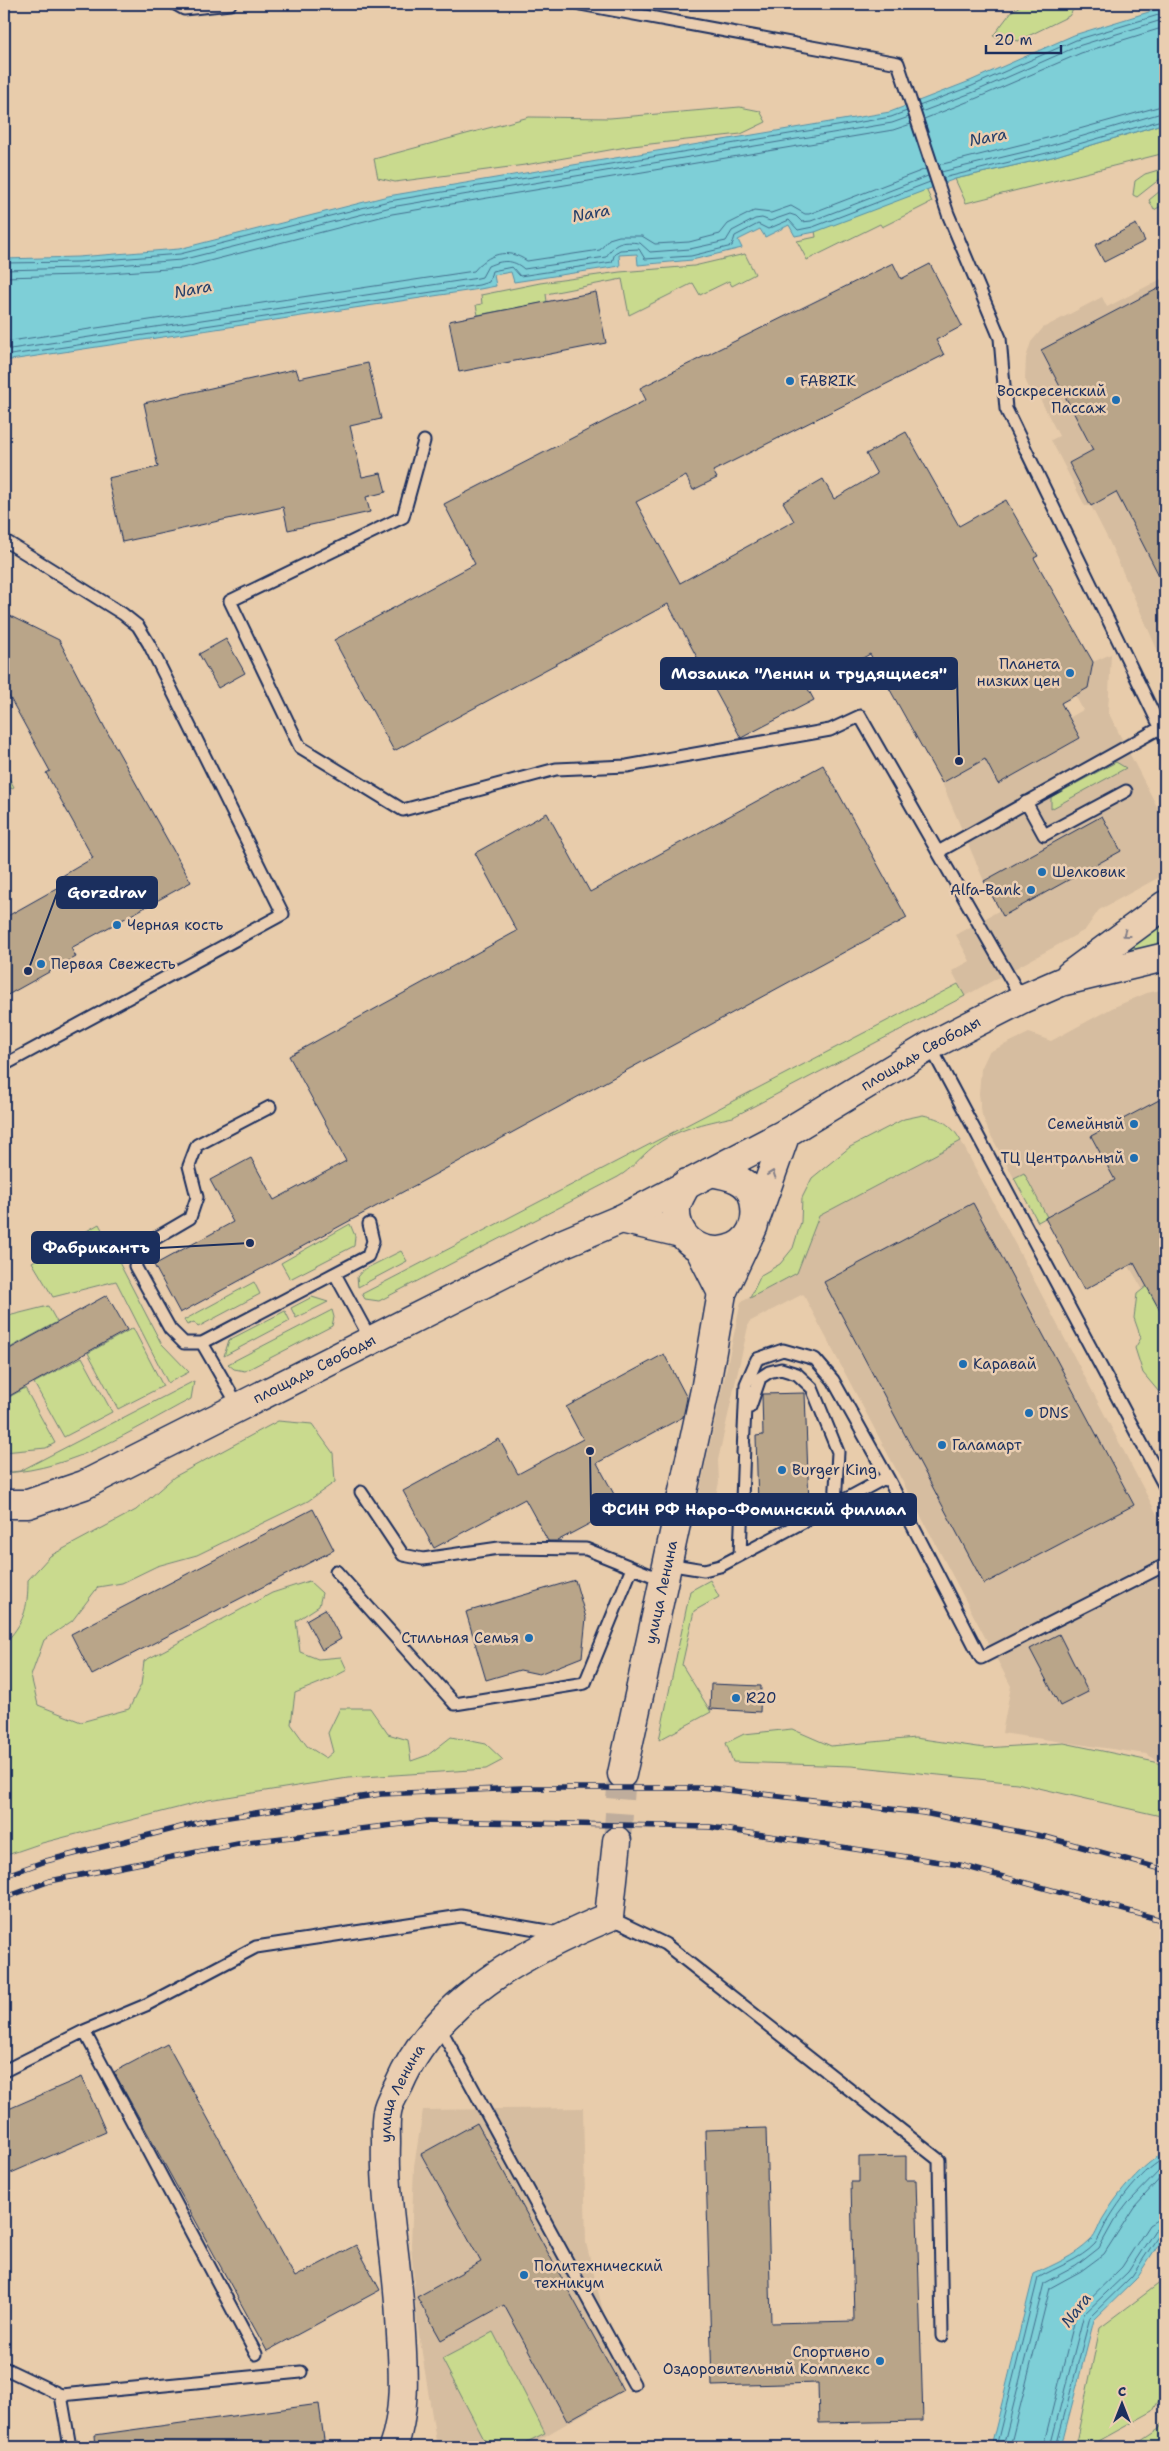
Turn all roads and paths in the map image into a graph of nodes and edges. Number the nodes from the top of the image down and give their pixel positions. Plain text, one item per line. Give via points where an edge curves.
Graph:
1 (175, 4) edge
2 (230, 4) edge
3 (580, 4) edge
4 (424, 441) dead end
5 (4, 540) edge
6 (1163, 732) edge
7 (1126, 791) dead end
8 (1026, 802) junction
9 (938, 852) junction
10 (1165, 905) edge
11 (1165, 957) edge
12 (1061, 982) junction
13 (1022, 1000) junction
14 (930, 1046) junction
15 (4, 1065) edge
16 (270, 1107) dead end
17 (786, 1133) junction
18 (698, 1178) junction
19 (621, 1220) junction
20 (369, 1224) dead end
21 (752, 1227) junction
22 (691, 1241) junction
23 (335, 1274) junction
24 (722, 1293) junction
25 (371, 1340) junction
26 (202, 1343) junction
27 (239, 1407) junction
28 (743, 1453) junction
29 (887, 1477) junction
30 (1165, 1487) edge
31 (361, 1492) dead end
32 (4, 1504) edge
33 (835, 1505) junction
34 (740, 1555) junction
35 (1165, 1565) edge
36 (632, 1568) junction
37 (336, 1571) dead end
38 (665, 1572) junction
39 (622, 1774) tunnel mouth
40 (617, 1841) tunnel mouth
41 (609, 1917) junction
42 (567, 1934) junction
43 (438, 2024) junction
44 (84, 2031) junction
45 (4, 2071) edge
46 (942, 2336) dead end
47 (256, 2354) dead end
48 (4, 2368) edge
49 (301, 2372) dead end
50 (634, 2384) dead end
51 (61, 2395) junction
52 (70, 2447) edge
53 (393, 2447) edge

1 - 2 lane via 184,10
3 - 6 lane via 898,63 948,214 1000,338 1006,409
4 - 9 lane via 403,517 230,601 300,747 402,810 556,769 646,763 830,730 860,716
5 - 15 lane via 138,626 283,914
6 - 8 lane
7 - 8 lane via 1044,836
8 - 9 lane
9 - 13 lane
10 -> 12 main road, площадь Свободы
11 - 12 main road, площадь Свободы
12 - 13 main road, площадь Свободы
13 - 14 main road, площадь Свободы
14 - 17 main road, площадь Свободы
14 - 30 lane
16 - 26 lane via 197,1145 189,1166 197,1197 190,1218 144,1245 135,1266 170,1329 184,1343
17 - 18 main road, площадь Свободы
21 -> 17 main road
18 - 19 main road, площадь Свободы
18 - 21 main road via 734,1176 752,1192
18 - 22 main road via 676,1207
19 - 22 main road
19 - 25 main road, площадь Свободы via 564,1243
20 - 23 lane via 373,1241 368,1256
21 - 22 main road via 726,1252
21 - 24 main road, улица Ленина
22 - 24 main road
23 - 25 lane
23 - 26 lane
24 - 38 main road, улица Ленина via 706,1385
25 - 27 main road, площадь Свободы
26 - 27 lane
27 - 32 main road, площадь Свободы via 84,1485 28,1504
28 - 29 lane via 746,1384 757,1359 783,1350 815,1359 833,1380
28 - 33 lane via 752,1399 760,1378 781,1368 797,1374 812,1388 838,1452
28 - 34 lane
29 - 33 lane
29 - 35 lane via 981,1658
31 - 36 lane via 404,1554 423,1559 499,1548 586,1549
33 - 34 lane
34 - 38 lane via 704,1570
36 - 37 lane via 585,1682 455,1704
36 - 38 lane
38 - 39 main road, улица Ленина
40 - 41 main road
41 - 42 main road, улица Ленина
41 - 46 lane via 665,1944 938,2160
42 - 43 main road, улица Ленина via 496,1974
42 - 44 lane via 460,1916 256,1947 146,2005
43 - 50 lane
43 - 53 main road, улица Ленина via 410,2060 387,2111 386,2175 398,2278 403,2380 400,2428
44 - 45 lane
44 - 47 lane
48 - 51 lane
49 - 51 lane
51 - 52 lane

